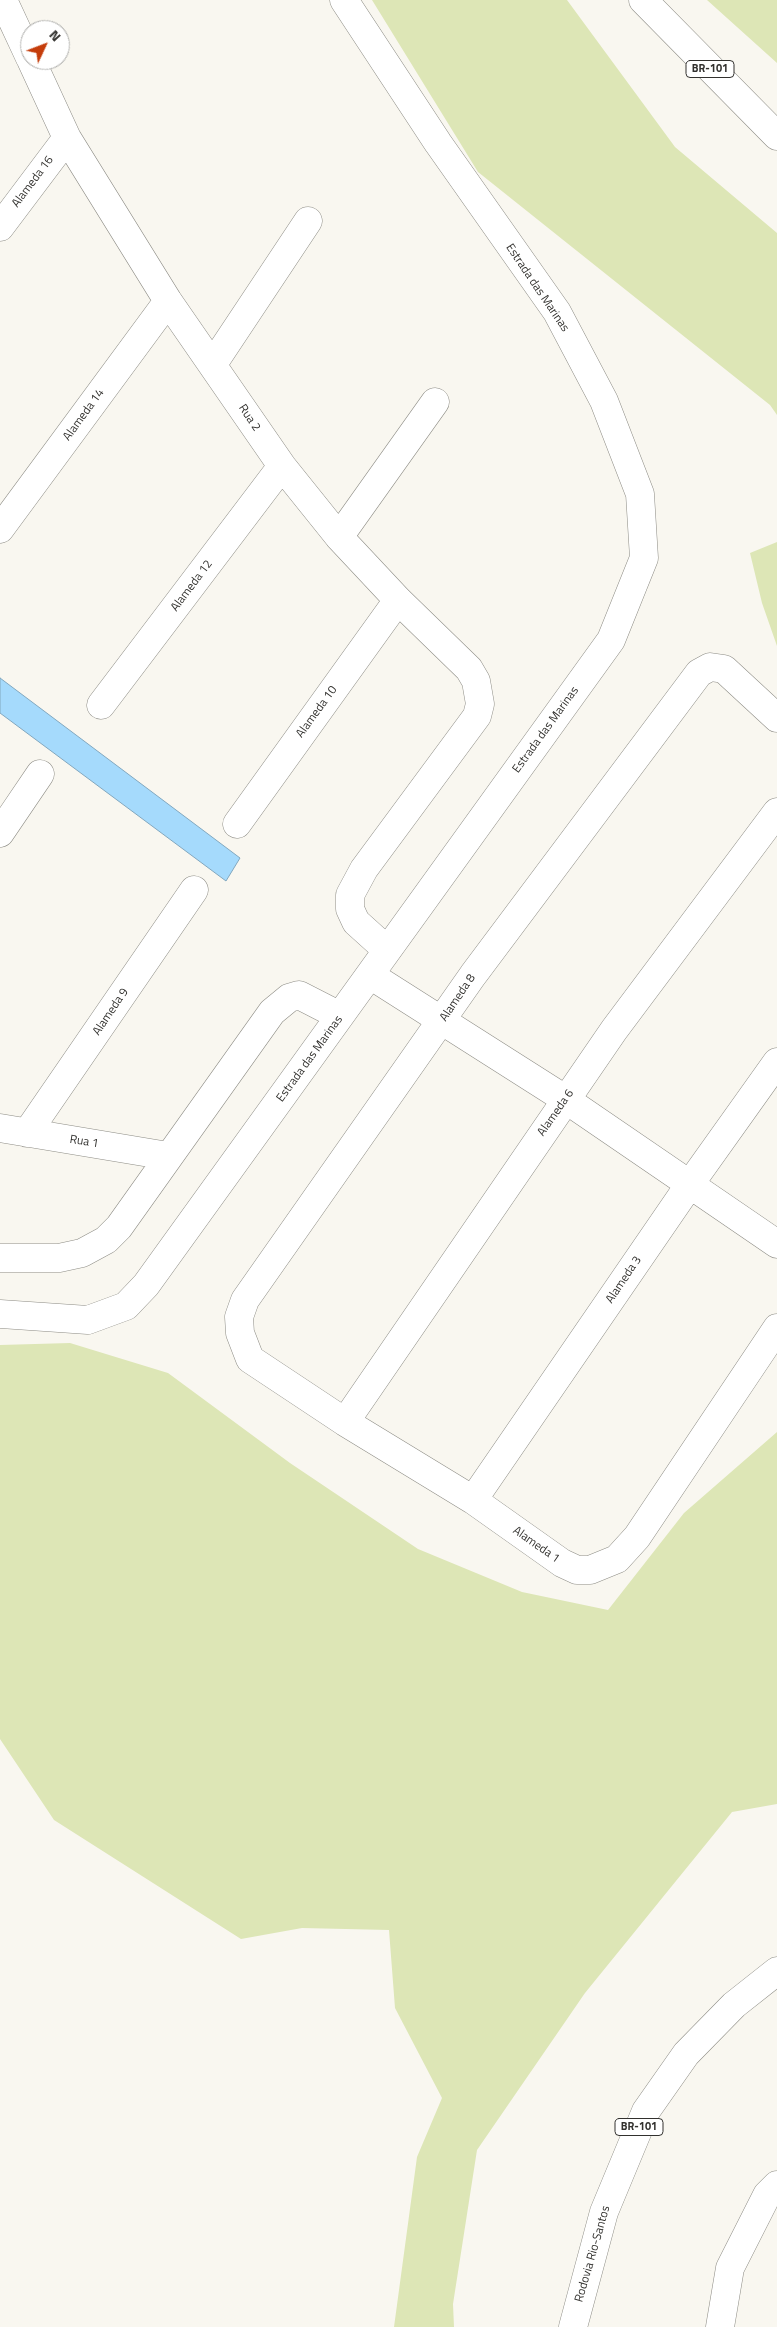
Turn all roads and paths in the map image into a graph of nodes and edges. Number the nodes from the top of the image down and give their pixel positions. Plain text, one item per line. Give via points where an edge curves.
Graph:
1 (344, 0) edge
2 (643, 0) edge
3 (12, 5) edge
4 (20, 29) edge
5 (35, 70) edge
6 (777, 136) edge
7 (67, 138) junction
8 (308, 221) dead end
9 (0, 227) edge
10 (168, 301) junction
11 (213, 364) junction
12 (435, 402) dead end
13 (282, 466) junction
14 (0, 529) edge
15 (339, 537) junction
16 (398, 600) junction
17 (102, 705) dead end
18 (777, 718) edge
19 (40, 774) dead end
20 (777, 812) edge
21 (236, 824) dead end
22 (0, 833) edge
23 (194, 890) dead end
24 (387, 950) junction
25 (370, 975) junction
26 (340, 1016) junction
27 (443, 1020) junction
28 (777, 1062) edge
29 (565, 1099) junction
30 (0, 1128) edge
31 (27, 1133) junction
32 (168, 1156) junction
33 (690, 1184) junction
34 (777, 1244) edge
35 (0, 1258) edge
36 (0, 1314) edge
37 (777, 1328) edge
38 (250, 1359) joint
39 (345, 1422) junction
40 (473, 1500) junction
41 (777, 1971) edge
42 (777, 2185) edge
43 (573, 2327) edge
44 (720, 2327) edge

1 - 24 main road, Estrada das Marinas via 561,320 604,400 640,494 644,558 610,640
2 - 6 main road, BR-101
3 - 4 main road, Rua 2
5 - 7 main road, Rua 2
7 - 9 main road, Alameda 16
7 - 10 main road, Rua 2
8 - 11 main road
10 - 11 main road, Rua 2
10 - 14 main road, Alameda 14
11 - 13 main road, Rua 2
12 - 15 main road
13 - 15 main road, Rua 2
13 - 17 main road, Alameda 12
15 - 16 main road, Rua 2
16 - 21 main road, Alameda 10
16 - 24 main road, Rua 2 via 469,669 476,681 480,704 477,716 364,869 350,895 350,909 356,922
18 - 27 main road, Alameda 8 via 724,669 710,667 699,673
19 - 22 main road
20 - 29 main road, Alameda 6
23 - 31 main road, Alameda 9
24 - 25 main road, Estrada das Marinas
25 - 26 main road, Estrada das Marinas
25 - 27 main road
26 - 32 main road via 299,994 289,998 272,1012
26 - 36 main road, Estrada das Marinas via 146,1285 126,1306 88,1320
27 - 29 main road
27 - 38 main road, Alameda 8 via 245,1300 240,1309 240,1333
28 - 33 main road, Alameda 3
29 - 33 main road
29 - 39 main road, Alameda 6
30 - 31 main road, Rua 1
31 - 32 main road, Rua 1
32 - 35 main road via 119,1227 106,1240 82,1253 59,1258
33 - 34 main road
33 - 40 main road, Alameda 3
37 - 40 main road, Alameda 1 via 637,1537 617,1559 590,1570 577,1570 562,1563
38 - 39 main road, Alameda 1
39 - 40 main road, Alameda 1
41 - 43 main road, Rodovia Rio-Santos / BR-101 via 734,2005 686,2054 646,2111 604,2212
42 - 44 main road via 767,2195 730,2268

